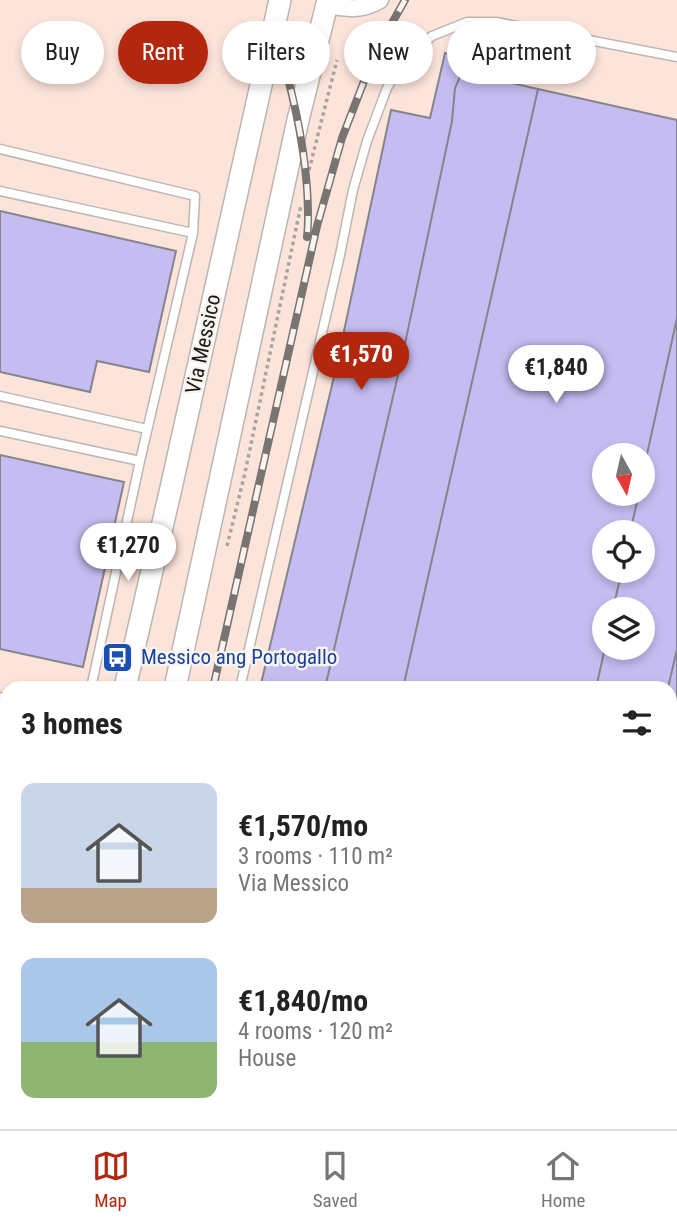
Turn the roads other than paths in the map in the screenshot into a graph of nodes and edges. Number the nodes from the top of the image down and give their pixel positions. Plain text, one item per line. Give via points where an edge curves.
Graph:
1 (280, 0) edge
2 (380, 0) edge
3 (327, 3) edge
4 (677, 57) edge
5 (0, 149) edge
6 (0, 191) edge
7 (193, 233) junction
8 (0, 396) edge
9 (147, 429) junction
10 (0, 431) edge
11 (140, 461) junction
12 (93, 681) edge
13 (127, 681) edge
14 (177, 681) edge
15 (242, 681) edge

1 - 13 street, Via Messico
2 - 3 street via 367,8 344,9
3 - 14 street
4 - 15 lane via 496,22 467,22 432,36 405,59 387,88 353,190
5 - 7 lane via 195,196
6 - 7 lane
7 - 9 lane
8 - 9 lane
9 - 11 lane
10 - 11 lane
11 - 12 lane

